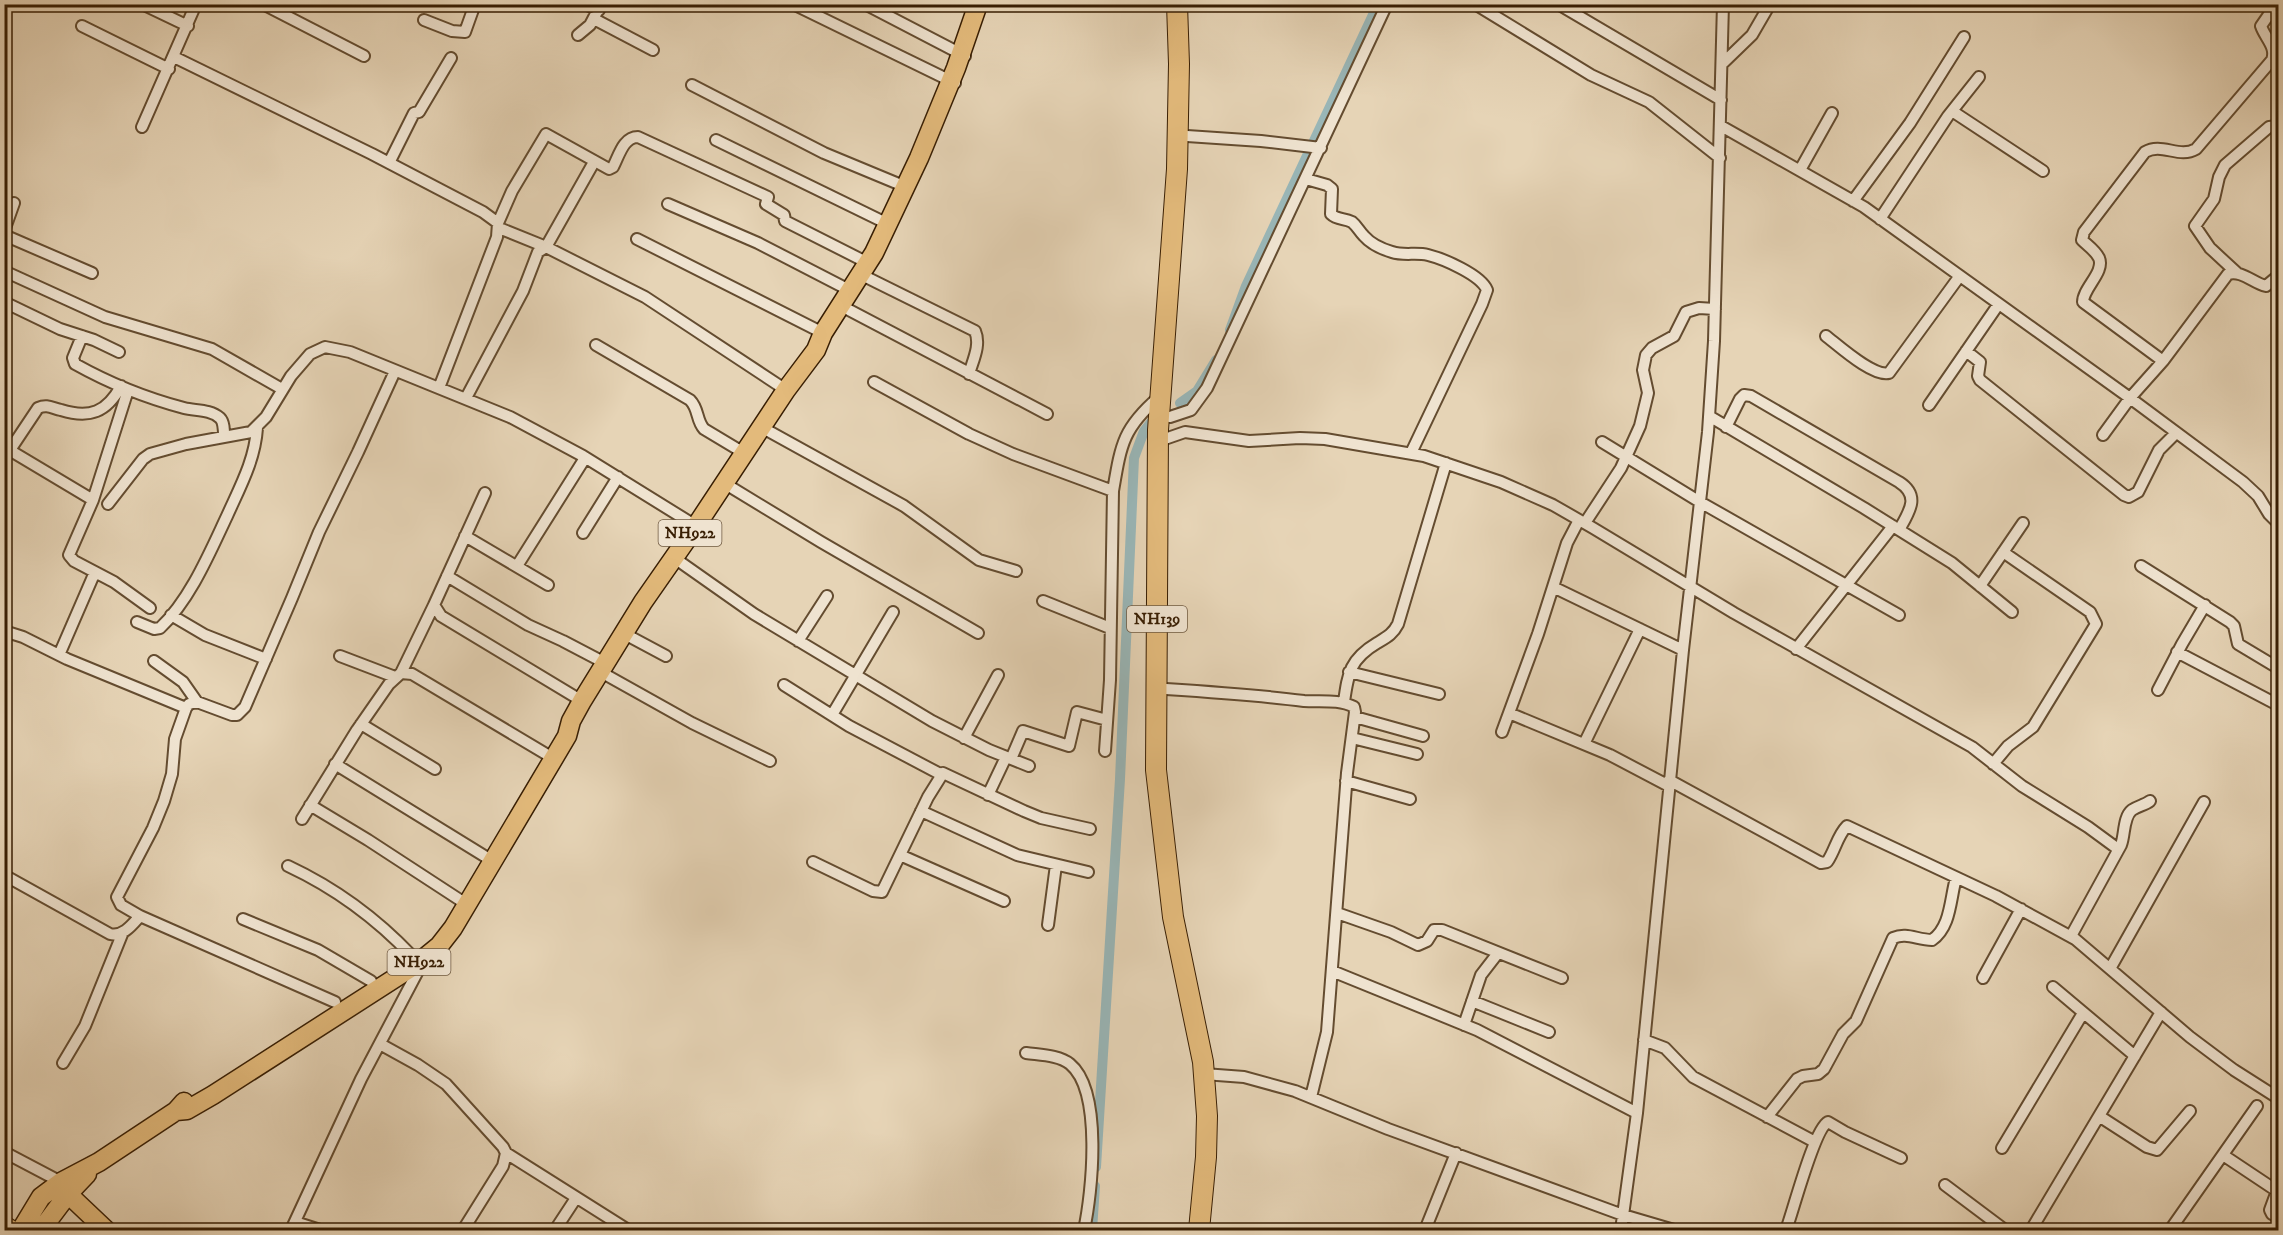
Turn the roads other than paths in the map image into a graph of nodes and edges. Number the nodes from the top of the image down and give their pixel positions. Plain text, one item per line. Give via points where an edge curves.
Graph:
1 (142, 4) edge
2 (263, 4) edge
3 (475, 4) edge
4 (585, 4) edge
5 (793, 4) edge
6 (865, 4) edge
7 (978, 4) edge
8 (987, 4) edge
9 (1177, 4) edge
10 (1186, 4) edge
11 (1387, 4) edge
12 (1475, 4) edge
13 (1558, 4) edge
14 (1722, 4) edge
15 (1770, 4) edge
16 (195, 5) edge
17 (2278, 7) edge
18 (598, 11) edge
19 (424, 20) dead end
20 (82, 26) dead end
21 (188, 26) junction
22 (578, 35) dead end
23 (1964, 37) dead end
24 (653, 50) dead end
25 (2276, 51) edge
26 (364, 56) dead end
27 (965, 56) junction
28 (174, 57) junction
29 (450, 58) dead end
30 (1722, 64) junction
31 (169, 69) junction
32 (1979, 77) dead end
33 (955, 83) junction
34 (692, 86) dead end
35 (1183, 98) junction
36 (1721, 100) junction
37 (1952, 111) junction
38 (1832, 113) dead end
39 (1721, 126) junction
40 (2278, 126) edge
41 (142, 128) dead end
42 (1187, 136) junction
43 (716, 140) dead end
44 (1316, 147) junction
45 (1720, 158) junction
46 (594, 162) junction
47 (389, 163) junction
48 (1800, 170) junction
49 (2043, 171) dead end
50 (1306, 179) junction
51 (906, 187) junction
52 (1853, 201) junction
53 (14, 203) dead end
54 (668, 204) dead end
55 (1880, 219) junction
56 (888, 224) junction
57 (498, 225) junction
58 (4, 233) edge
59 (638, 239) dead end
60 (546, 247) junction
61 (868, 270) junction
62 (4, 271) edge
63 (92, 273) dead end
64 (2237, 273) junction
65 (2278, 276) edge
66 (1959, 277) junction
67 (851, 291) junction
68 (4, 302) edge
69 (1998, 305) junction
70 (1715, 309) junction
71 (849, 310) junction
72 (82, 336) junction
73 (1826, 336) dead end
74 (820, 341) junction
75 (596, 345) dead end
76 (1966, 351) junction
77 (119, 352) dead end
78 (2163, 361) junction
79 (395, 371) junction
80 (969, 374) junction
81 (874, 382) dead end
82 (125, 388) junction
83 (439, 388) junction
84 (282, 389) junction
85 (786, 390) junction
86 (1160, 396) junction
87 (466, 398) junction
88 (2130, 398) junction
89 (1929, 405) dead end
90 (1047, 414) dead end
91 (1709, 416) junction
92 (1170, 417) junction
93 (1726, 427) junction
94 (257, 428) junction
95 (761, 428) junction
96 (2176, 433) junction
97 (2103, 435) dead end
98 (224, 436) junction
99 (1164, 439) junction
100 (1602, 442) dead end
101 (7, 449) edge
102 (744, 453) junction
103 (1411, 453) junction
104 (1627, 457) junction
105 (585, 458) junction
106 (1446, 463) junction
107 (618, 477) junction
108 (724, 483) junction
109 (1113, 491) junction
110 (485, 493) dead end
111 (93, 500) junction
112 (1700, 502) junction
113 (108, 504) dead end
114 (1582, 521) junction
115 (2023, 523) dead end
116 (2278, 523) edge
117 (696, 526) junction
118 (1896, 528) junction
119 (583, 533) dead end
120 (465, 536) junction
121 (2003, 552) junction
122 (673, 557) junction
123 (518, 566) junction
124 (2140, 566) dead end
125 (95, 572) junction
126 (1016, 572) dead end
127 (447, 576) junction
128 (548, 585) dead end
129 (1846, 585) junction
130 (1980, 586) junction
131 (1553, 587) junction
132 (1689, 587) junction
133 (827, 596) dead end
134 (1043, 601) dead end
135 (434, 605) junction
136 (2205, 605) junction
137 (150, 608) dead end
138 (893, 612) dead end
139 (2012, 612) dead end
140 (171, 615) junction
141 (1899, 615) dead end
142 (136, 622) dead end
143 (1110, 628) junction
144 (1640, 629) junction
145 (4, 631) edge
146 (623, 633) junction
147 (978, 633) dead end
148 (798, 641) junction
149 (1796, 649) junction
150 (1683, 650) junction
151 (2177, 652) junction
152 (59, 655) junction
153 (340, 656) dead end
154 (666, 656) dead end
155 (266, 659) junction
156 (154, 661) dead end
157 (602, 667) junction
158 (2278, 668) edge
159 (1349, 672) junction
160 (398, 675) junction
161 (857, 675) junction
162 (998, 675) dead end
163 (784, 685) dead end
164 (1166, 689) junction
165 (2158, 690) dead end
166 (1439, 694) dead end
167 (582, 701) junction
168 (1344, 702) junction
169 (191, 705) junction
170 (2278, 705) edge
171 (1509, 713) junction
172 (832, 715) junction
173 (1355, 717) junction
174 (1107, 720) junction
175 (571, 721) junction
176 (361, 724) junction
177 (1502, 732) dead end
178 (1423, 736) dead end
179 (964, 738) junction
180 (1352, 738) junction
181 (1584, 744) junction
182 (1105, 751) dead end
183 (546, 754) junction
184 (1417, 754) dead end
185 (1009, 758) junction
186 (770, 761) dead end
187 (335, 764) junction
188 (1993, 764) junction
189 (1029, 766) dead end
190 (435, 769) dead end
191 (942, 775) junction
192 (1346, 781) junction
193 (1669, 783) junction
194 (988, 795) junction
195 (1410, 799) dead end
196 (2150, 801) dead end
197 (2204, 802) dead end
198 (310, 806) junction
199 (921, 812) junction
200 (302, 819) dead end
201 (1090, 829) dead end
202 (2118, 849) junction
203 (900, 855) junction
204 (486, 857) junction
205 (813, 862) dead end
206 (288, 866) dead end
207 (1056, 866) junction
208 (1088, 872) dead end
209 (4, 875) edge
210 (1956, 878) junction
211 (460, 900) junction
212 (1005, 901) dead end
213 (2021, 909) junction
214 (1337, 913) junction
215 (140, 916) junction
216 (243, 919) dead end
217 (1048, 925) dead end
218 (123, 932) junction
219 (2071, 936) junction
220 (1498, 953) junction
221 (415, 960) junction
222 (2110, 967) junction
223 (1332, 971) junction
224 (1562, 978) dead end
225 (1983, 978) dead end
226 (371, 981) junction
227 (2053, 987) dead end
228 (1472, 1001) junction
229 (335, 1002) junction
230 (2161, 1012) junction
231 (2084, 1013) junction
232 (1464, 1025) junction
233 (1549, 1032) dead end
234 (1644, 1040) junction
235 (380, 1044) junction
236 (1026, 1053) dead end
237 (2135, 1056) junction
238 (63, 1063) dead end
239 (1210, 1075) junction
240 (1311, 1097) junction
241 (2278, 1098) edge
242 (2257, 1106) dead end
243 (176, 1111) junction
244 (2190, 1111) dead end
245 (1637, 1113) junction
246 (2099, 1116) junction
247 (1767, 1117) junction
248 (1815, 1142) junction
249 (2002, 1148) dead end
250 (4, 1152) edge
251 (506, 1154) junction
252 (1456, 1154) junction
253 (2223, 1155) junction
254 (1901, 1158) dead end
255 (1945, 1185) dead end
256 (2278, 1188) edge
257 (62, 1194) junction
258 (576, 1198) junction
259 (1623, 1215) junction
260 (2278, 1217) edge
261 (4, 1226) edge
262 (293, 1226) edge
263 (623, 1229) edge
264 (9, 1230) edge
265 (21, 1230) edge
266 (41, 1230) edge
267 (106, 1230) edge
268 (320, 1230) edge
269 (462, 1230) edge
270 (555, 1230) edge
271 (1084, 1230) edge
272 (1199, 1230) edge
273 (1208, 1230) edge
274 (1425, 1230) edge
275 (1621, 1230) edge
276 (1674, 1230) edge
277 (1786, 1230) edge
278 (2005, 1230) edge
279 (2031, 1230) edge
280 (2170, 1230) edge

1 - 21 street
2 - 26 street
3 - 19 street via 465,33
4 - 18 street
5 - 33 street
6 - 27 street
7 - 27 main road
8 - 27 main road
9 - 35 highway, NH139
10 - 35 highway, NH139
11 - 44 street
12 - 45 street via 1591,75 1649,102
13 - 36 street
14 - 30 street
15 - 30 street via 1752,35
16 - 21 street
17 - 25 street via 2261,26
18 - 22 street
18 - 24 street
20 - 31 street
21 - 28 street
23 - 52 street via 1910,123
25 - 78 street via 2196,148 2186,153 2157,148 2145,152 2084,232 2082,240 2100,261 2083,302
27 - 33 main road
28 - 31 street
28 - 47 street
29 - 47 street via 419,112 414,112
30 - 36 street
31 - 41 street
32 - 37 street
33 - 51 main road, NH922
33 - 61 main road via 914,190 881,257
34 - 51 street via 824,153
35 - 42 highway, NH139
35 - 86 highway, NH139
36 - 39 street
37 - 49 street
37 - 55 street
38 - 48 street
39 - 45 street
39 - 48 street
40 - 64 street via 2269,127 2225,165 2214,199 2195,226 2210,248
42 - 44 street
42 - 92 highway, NH139
43 - 56 street
44 - 50 street
45 - 70 street
46 - 57 street via 546,134 512,191
46 - 60 street
46 - 61 street via 613,167 627,141 632,137 645,139 768,197 766,204 784,214 785,221
47 - 57 street via 493,218
48 - 52 street
50 - 92 street via 1207,388 1191,410
50 - 103 street via 1332,189 1331,214 1353,223 1372,243 1397,253 1434,257 1471,274 1487,290
51 - 56 main road, NH922
52 - 55 street
53 - 58 street
54 - 67 street via 768,248
55 - 66 street
56 - 61 main road, NH922
57 - 60 street
57 - 83 street
58 - 63 street
59 - 74 street
60 - 85 street via 645,297
60 - 87 street via 538,252 523,291
61 - 67 main road, NH922
61 - 71 main road
61 - 80 street via 975,331 977,347
62 - 84 street via 105,317 212,349
64 - 65 street via 2266,286
64 - 78 street via 2228,274
66 - 69 street
66 - 73 street via 1889,373 1872,370
67 - 74 main road, NH922
68 - 72 street
69 - 76 street
69 - 88 street
70 - 91 street
70 - 104 street via 1686,312 1674,336 1646,355 1643,370 1647,401
71 - 74 main road via 830,340
71 - 80 street
72 - 77 street
72 - 82 street via 73,358 75,364
74 - 85 main road, NH922
75 - 102 street via 690,400 704,429
76 - 89 street
76 - 96 street via 1980,363 1980,380 2129,497 2138,492 2159,450
78 - 88 street
79 - 83 street
79 - 84 street via 325,346 301,363
79 - 155 street via 319,532
80 - 90 street
81 - 109 street via 1004,450
82 - 98 street via 214,415 224,424
82 - 101 street via 100,410 77,413 51,406 38,408
82 - 111 street
83 - 87 street
84 - 94 street
85 - 95 main road, NH922
86 - 99 highway, NH139
86 - 109 street via 1141,412 1127,433
87 - 105 street
88 - 96 street
88 - 97 street
91 - 93 street
91 - 112 street
92 - 99 highway, NH139
93 - 118 street
93 - 118 street via 1740,399 1751,396 1906,486 1912,498
94 - 98 street
94 - 140 street via 249,468 207,560
95 - 102 main road, NH922
95 - 126 street via 904,506 979,560
96 - 116 street via 2253,490
98 - 113 street via 150,454
99 - 103 street via 1185,432 1249,441 1325,439
99 - 164 highway, NH139
99 - 239 highway, NH139 via 1156,770 1173,917
100 - 104 street
101 - 111 street
102 - 108 main road, NH922
103 - 106 street
104 - 112 street
104 - 114 street
105 - 107 street
105 - 123 street
106 - 114 street via 1501,482
106 - 159 street via 1398,624 1391,635 1358,658
107 - 117 street
107 - 119 street
108 - 117 main road, NH922
108 - 147 street
109 - 143 street
110 - 120 street
111 - 125 street via 69,555
112 - 129 street
112 - 132 street
114 - 131 street via 1567,543
114 - 132 street
115 - 121 street
117 - 122 main road, NH922
118 - 129 street
118 - 130 street via 1952,563
120 - 123 street
120 - 127 street
121 - 130 street
121 - 188 street via 2090,612 2096,624 2033,727 2008,746
122 - 146 main road, NH922
122 - 148 street
123 - 128 street
124 - 136 street
125 - 137 street
125 - 152 street
127 - 135 street
127 - 157 street
129 - 141 street
129 - 149 street
130 - 139 street
131 - 144 street
131 - 171 street
132 - 149 street
132 - 150 street
133 - 148 street
134 - 143 street
135 - 160 street
135 - 167 street via 441,616
136 - 151 street
136 - 158 street via 2234,626 2238,644
138 - 161 street
140 - 142 street via 157,629
140 - 155 street via 205,635
143 - 174 street
144 - 150 street
144 - 181 street
145 - 152 street
146 - 154 street
146 - 157 main road, NH922
148 - 161 street
149 - 188 street via 1959,740
150 - 193 street
151 - 165 street
151 - 170 street
152 - 169 street
153 - 160 street
155 - 169 street via 245,707 237,715
156 - 169 street via 183,682
157 - 167 main road, NH922
157 - 186 street via 692,723
159 - 166 street
159 - 168 street
160 - 176 street
160 - 183 street via 412,674
161 - 172 street
161 - 179 street
162 - 179 street
163 - 172 street
164 - 168 street
164 - 239 highway, NH139 via 1165,743 1172,826
167 - 175 main road, NH922
168 - 173 street via 1354,707
169 - 215 street via 175,739 172,774 164,801 117,897 121,905
171 - 177 street
171 - 181 street
172 - 191 street
173 - 178 street
173 - 180 street
174 - 182 street
174 - 185 street via 1077,712 1069,746 1023,731
175 - 183 main road
175 - 221 main road, NH922 via 567,735 453,928 439,946
176 - 187 street
176 - 190 street
179 - 185 street
180 - 184 street
180 - 192 street
181 - 193 street
183 - 204 main road
185 - 189 street
185 - 194 street
187 - 198 street
187 - 204 street
188 - 202 street
191 - 194 street
191 - 199 street
192 - 195 street
192 - 214 street
193 - 210 street via 1821,863 1827,862 1847,826
193 - 234 street
194 - 201 street via 1041,818
196 - 202 street via 2127,816 2125,836
197 - 222 street
198 - 200 street
198 - 211 street
199 - 203 street
199 - 207 street via 1006,850
202 - 219 street
203 - 205 street via 880,893
203 - 212 street
204 - 211 main road
206 - 221 street via 346,898
207 - 208 street
207 - 217 street
209 - 218 street via 110,934
210 - 213 street
210 - 247 street via 1941,932 1932,940 1912,935 1893,938 1856,1021 1843,1034 1824,1069 1797,1079
211 - 221 main road via 447,923
213 - 219 street
213 - 225 street
214 - 220 street via 1418,945 1437,929
214 - 223 street
215 - 218 street
215 - 229 street
216 - 226 street via 318,950
218 - 238 street via 85,1026
219 - 222 street
220 - 224 street
220 - 228 street via 1481,975
221 - 226 main road
221 - 235 street via 415,979
221 - 243 main road, NH922 via 213,1095 187,1110
222 - 230 street
223 - 232 street
223 - 240 street via 1327,1032
226 - 229 main road
227 - 231 street
228 - 232 street
228 - 233 street
229 - 243 main road via 182,1103
230 - 237 street
230 - 241 street via 2234,1070
231 - 237 street
231 - 249 street
232 - 245 street
234 - 245 street
234 - 247 street via 1665,1048 1693,1077
235 - 251 street via 446,1084
235 - 262 street
236 - 271 street via 1069,1063 1084,1087 1093,1148
237 - 246 street
239 - 240 street via 1244,1077
239 - 272 highway, NH139
239 - 273 highway, NH139 via 1216,1114
240 - 252 street
242 - 253 street
243 - 257 main road via 99,1162
244 - 246 street via 2157,1150
245 - 259 street
246 - 279 street
247 - 248 street
248 - 254 street via 1828,1122
248 - 277 street
250 - 257 street
251 - 258 street
251 - 269 street via 503,1166
252 - 259 street
252 - 274 street
253 - 256 street
253 - 280 street
255 - 278 street
256 - 260 street via 2270,1210
257 - 265 main road via 41,1197
257 - 266 main road
257 - 267 main road
258 - 263 street
258 - 270 street
259 - 275 street
259 - 276 street
261 - 264 highway
262 - 268 street

